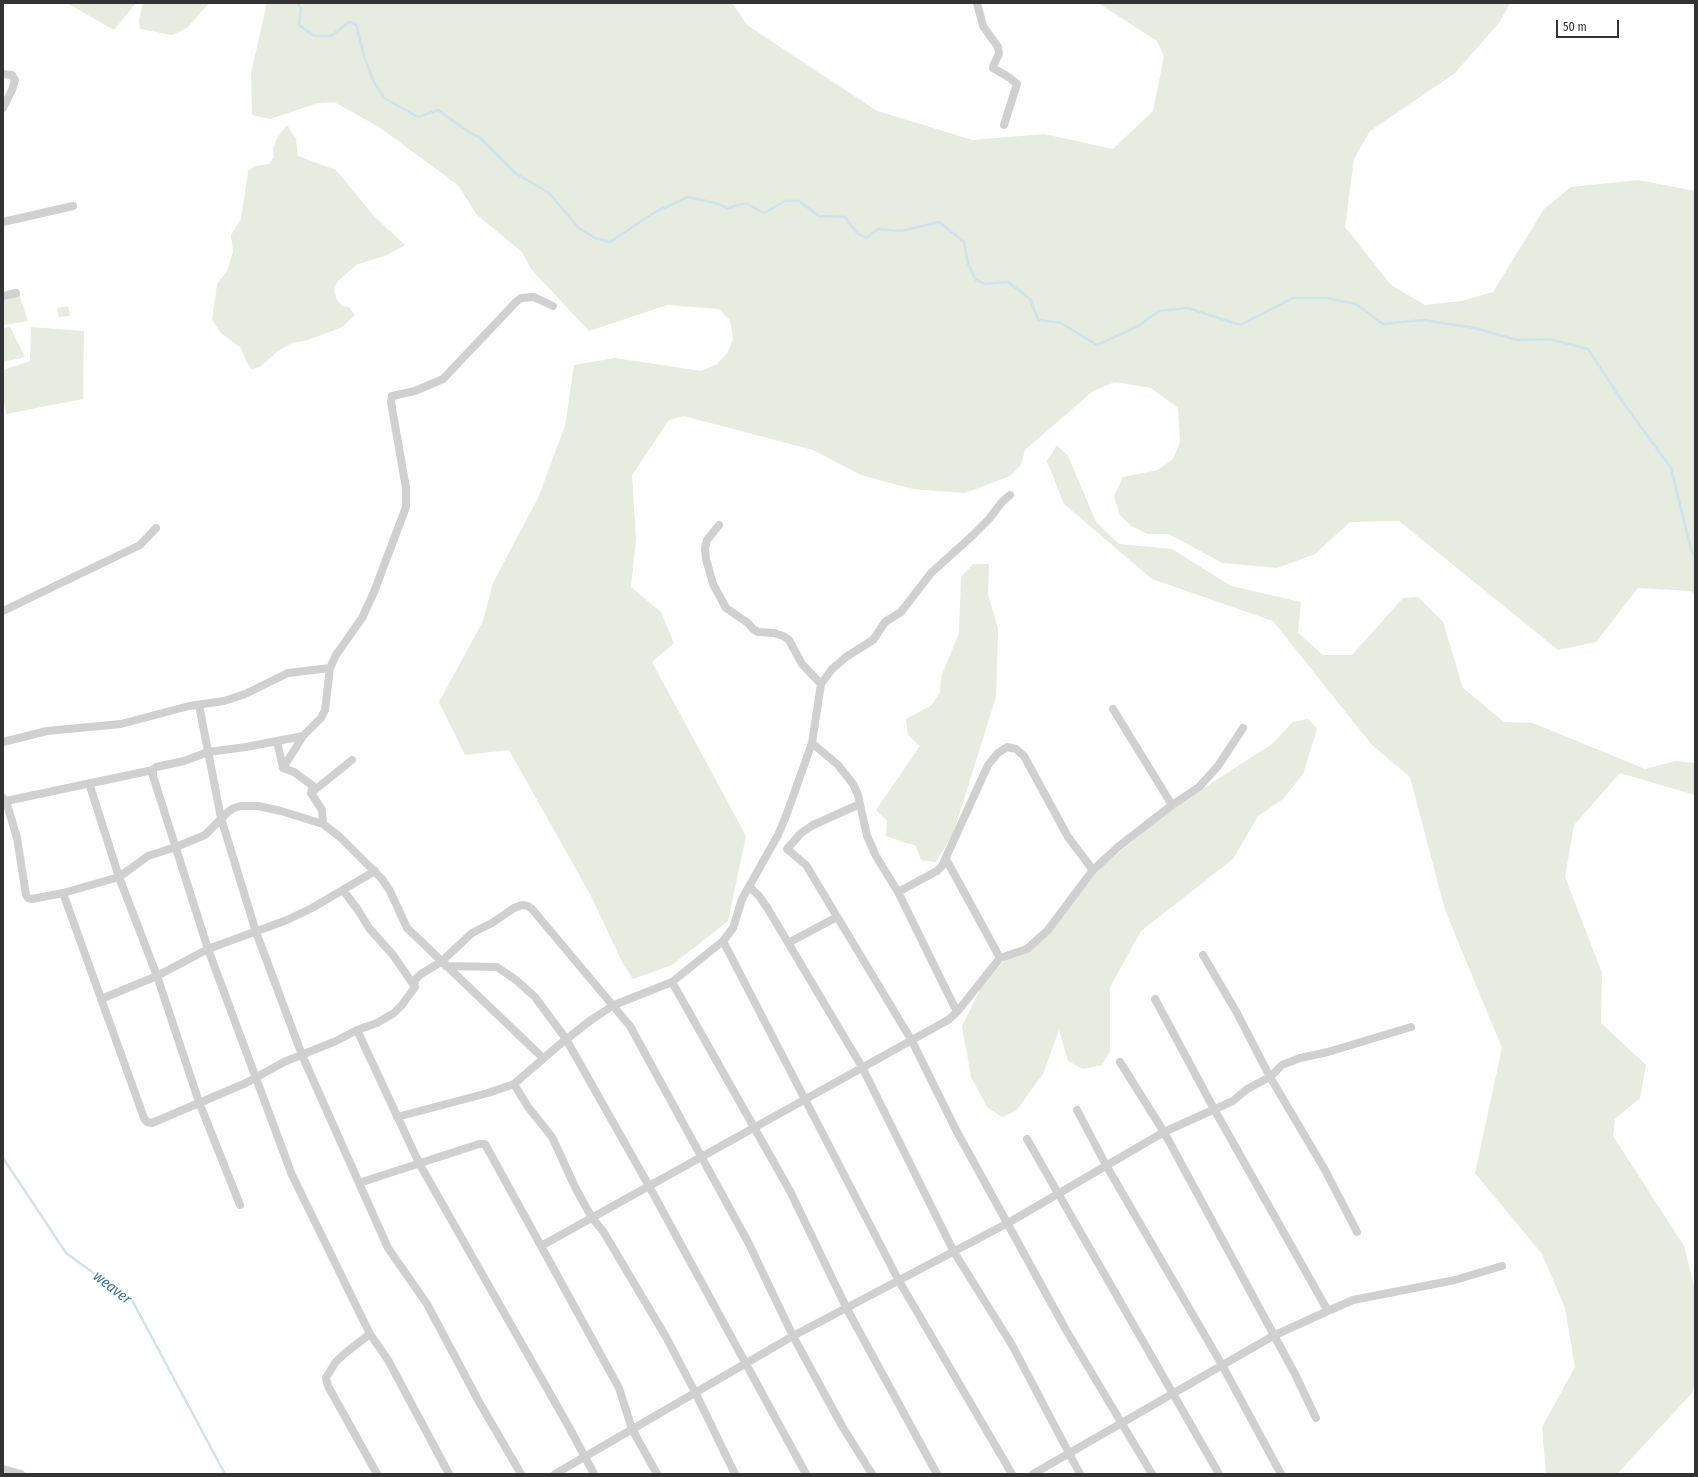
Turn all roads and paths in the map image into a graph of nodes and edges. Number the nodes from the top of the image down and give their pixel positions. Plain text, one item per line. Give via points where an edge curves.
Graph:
1 (977, 3) edge
2 (3, 74) edge
3 (3, 108) edge
4 (1004, 125) dead end
5 (74, 206) dead end
6 (3, 222) edge
7 (16, 293) dead end
8 (3, 296) edge
9 (553, 306) dead end
10 (1010, 495) dead end
11 (719, 525) dead end
12 (156, 528) dead end
13 (3, 611) edge
14 (330, 668) junction
15 (821, 684) junction
16 (199, 705) junction
17 (1114, 709) dead end
18 (1243, 728) dead end
19 (303, 736) junction
20 (277, 741) junction
21 (3, 742) edge
22 (812, 743) junction
23 (208, 752) junction
24 (352, 760) dead end
25 (283, 768) junction
26 (153, 770) junction
27 (89, 784) junction
28 (311, 793) junction
29 (4, 799) edge
30 (860, 804) junction
31 (1172, 805) junction
32 (222, 818) junction
33 (323, 824) junction
34 (775, 840) junction
35 (176, 848) junction
36 (787, 849) junction
37 (946, 859) junction
38 (1093, 870) junction
39 (375, 871) junction
40 (119, 877) junction
41 (749, 886) junction
42 (343, 890) junction
43 (898, 892) junction
44 (63, 893) junction
45 (837, 917) junction
46 (256, 932) junction
47 (723, 941) junction
48 (788, 943) junction
49 (208, 949) junction
50 (1203, 955) dead end
51 (1000, 958) junction
52 (443, 964) junction
53 (157, 976) junction
54 (672, 982) junction
55 (415, 987) junction
56 (101, 999) junction
57 (1155, 999) dead end
58 (614, 1005) junction
59 (957, 1012) junction
60 (1411, 1027) dead end
61 (358, 1030) junction
62 (566, 1039) junction
63 (912, 1041) junction
64 (302, 1055) junction
65 (543, 1058) junction
66 (1120, 1062) dead end
67 (862, 1067) junction
68 (256, 1077) junction
69 (1270, 1077) junction
70 (514, 1084) junction
71 (806, 1099) junction
72 (199, 1102) junction
73 (1077, 1110) dead end
74 (1214, 1110) junction
75 (397, 1117) junction
76 (754, 1128) junction
77 (1164, 1132) junction
78 (1027, 1139) dead end
79 (702, 1156) junction
80 (419, 1163) junction
81 (1106, 1165) junction
82 (359, 1183) junction
83 (650, 1186) junction
84 (1059, 1193) junction
85 (240, 1205) dead end
86 (592, 1218) junction
87 (1008, 1223) junction
88 (1357, 1232) dead end
89 (541, 1246) junction
90 (954, 1252) junction
91 (1502, 1266) dead end
92 (899, 1281) junction
93 (847, 1309) junction
94 (1328, 1311) junction
95 (370, 1334) junction
96 (793, 1336) junction
97 (1273, 1336) junction
98 (745, 1364) junction
99 (1222, 1365) junction
100 (696, 1392) junction
101 (1172, 1393) junction
102 (1316, 1418) dead end
103 (1123, 1422) junction
104 (632, 1429) junction
105 (1068, 1454) junction
106 (584, 1456) junction
107 (3, 1469) edge
108 (20, 1474) edge
109 (377, 1474) edge
110 (449, 1474) edge
111 (521, 1474) edge
112 (555, 1474) edge
113 (594, 1474) edge
114 (657, 1474) edge
115 (735, 1474) edge
116 (806, 1474) edge
117 (872, 1474) edge
118 (937, 1474) edge
119 (1012, 1474) edge
120 (1033, 1474) edge
121 (1080, 1474) edge
122 (1152, 1474) edge
123 (1219, 1474) edge
124 (1281, 1474) edge

1 - 4 street via 983,26 998,47 999,54 994,68 1017,84
2 - 3 street via 12,75 15,80
5 - 6 street
7 - 8 street
9 - 14 street via 534,297 521,298 443,379 415,391 392,396 406,488 406,507 368,605
10 - 15 street via 972,536 931,573 901,612 885,622 873,640 846,657 832,669
11 - 15 street via 707,540 705,548 713,584 726,608 758,632 774,633 789,640 802,664
12 - 13 street via 140,545
14 - 16 street via 288,673 245,694
14 - 19 street via 325,710 321,718
15 - 22 street
16 - 21 street via 121,724 47,731
16 - 23 street
17 - 31 street
18 - 31 street via 1218,766 1199,787
19 - 20 street
19 - 25 street
20 - 23 street
20 - 25 street
22 - 30 street via 845,773 853,784
22 - 34 street
23 - 26 street
23 - 32 street
24 - 28 street
25 - 28 street via 294,772 312,786
26 - 27 street
26 - 35 street
27 - 29 street
27 - 40 street
28 - 33 street via 322,810
29 - 44 street via 17,838 26,895 32,899
30 - 36 street via 813,825 801,833
30 - 43 street via 867,836
31 - 38 street
32 - 33 street via 234,808 258,806 281,810
32 - 35 street via 205,835
32 - 46 street
33 - 39 street via 340,836
34 - 36 street
34 - 41 street
35 - 40 street via 148,856
35 - 49 street
36 - 45 street via 806,865
37 - 38 street via 988,765 1007,747 1016,749 1024,756 1068,837
37 - 43 street via 937,871
37 - 51 street
38 - 51 street via 1048,930 1027,950
39 - 42 street
39 - 52 street via 390,891 407,928
40 - 44 street
40 - 53 street
41 - 47 street via 733,928
41 - 48 street via 764,902
42 - 46 street via 300,914
42 - 55 street
43 - 59 street
44 - 56 street
45 - 48 street
45 - 63 street
46 - 49 street
46 - 64 street
47 - 54 street
47 - 71 street
48 - 67 street
49 - 53 street
49 - 68 street
50 - 69 street
51 - 59 street
52 - 55 street via 421,974 414,981
52 - 58 street via 478,929 514,908 528,906 536,912
52 - 62 street via 497,967 535,997
52 - 65 street
53 - 56 street
53 - 72 street
54 - 58 street
54 - 76 street
55 - 61 street via 394,1013 377,1024
56 - 72 street via 147,1122 152,1123
57 - 74 street
58 - 62 street
58 - 79 street via 630,1026
59 - 63 street
60 - 69 street via 1300,1058 1282,1065
61 - 64 street
61 - 75 street
62 - 65 street
62 - 83 street
63 - 67 street
63 - 87 street via 956,1130
64 - 68 street
64 - 82 street
65 - 70 street
66 - 77 street
67 - 71 street
67 - 90 street
68 - 72 street
68 - 95 street via 298,1187
69 - 74 street
69 - 88 street via 1325,1170
70 - 75 street
70 - 86 street via 552,1138
71 - 76 street
71 - 92 street
72 - 85 street
73 - 81 street
74 - 77 street
74 - 94 street
75 - 80 street
76 - 79 street
76 - 93 street via 790,1191
77 - 81 street
77 - 97 street
78 - 84 street
79 - 83 street
79 - 96 street via 748,1242
80 - 82 street
80 - 89 street via 485,1144
80 - 106 street
81 - 84 street
81 - 99 street
82 - 111 street via 388,1248 427,1304
83 - 86 street
83 - 98 street
84 - 87 street
84 - 101 street
86 - 89 street
86 - 100 street via 603,1231 666,1336
87 - 90 street
87 - 103 street via 1066,1330
89 - 104 street via 619,1388
90 - 92 street
90 - 105 street via 1012,1345
91 - 94 street via 1455,1280 1353,1300
92 - 93 street
92 - 119 street
93 - 96 street
93 - 118 street
94 - 97 street
95 - 109 street via 340,1359 326,1378
95 - 110 street via 388,1360
96 - 98 street
96 - 117 street via 842,1426
97 - 99 street
97 - 102 street
98 - 100 street
98 - 116 street
99 - 101 street
99 - 124 street
100 - 104 street
100 - 115 street
101 - 103 street
101 - 123 street
103 - 105 street
103 - 122 street
104 - 106 street
104 - 114 street
105 - 120 street
105 - 121 street
106 - 112 street
106 - 113 street
107 - 108 street

